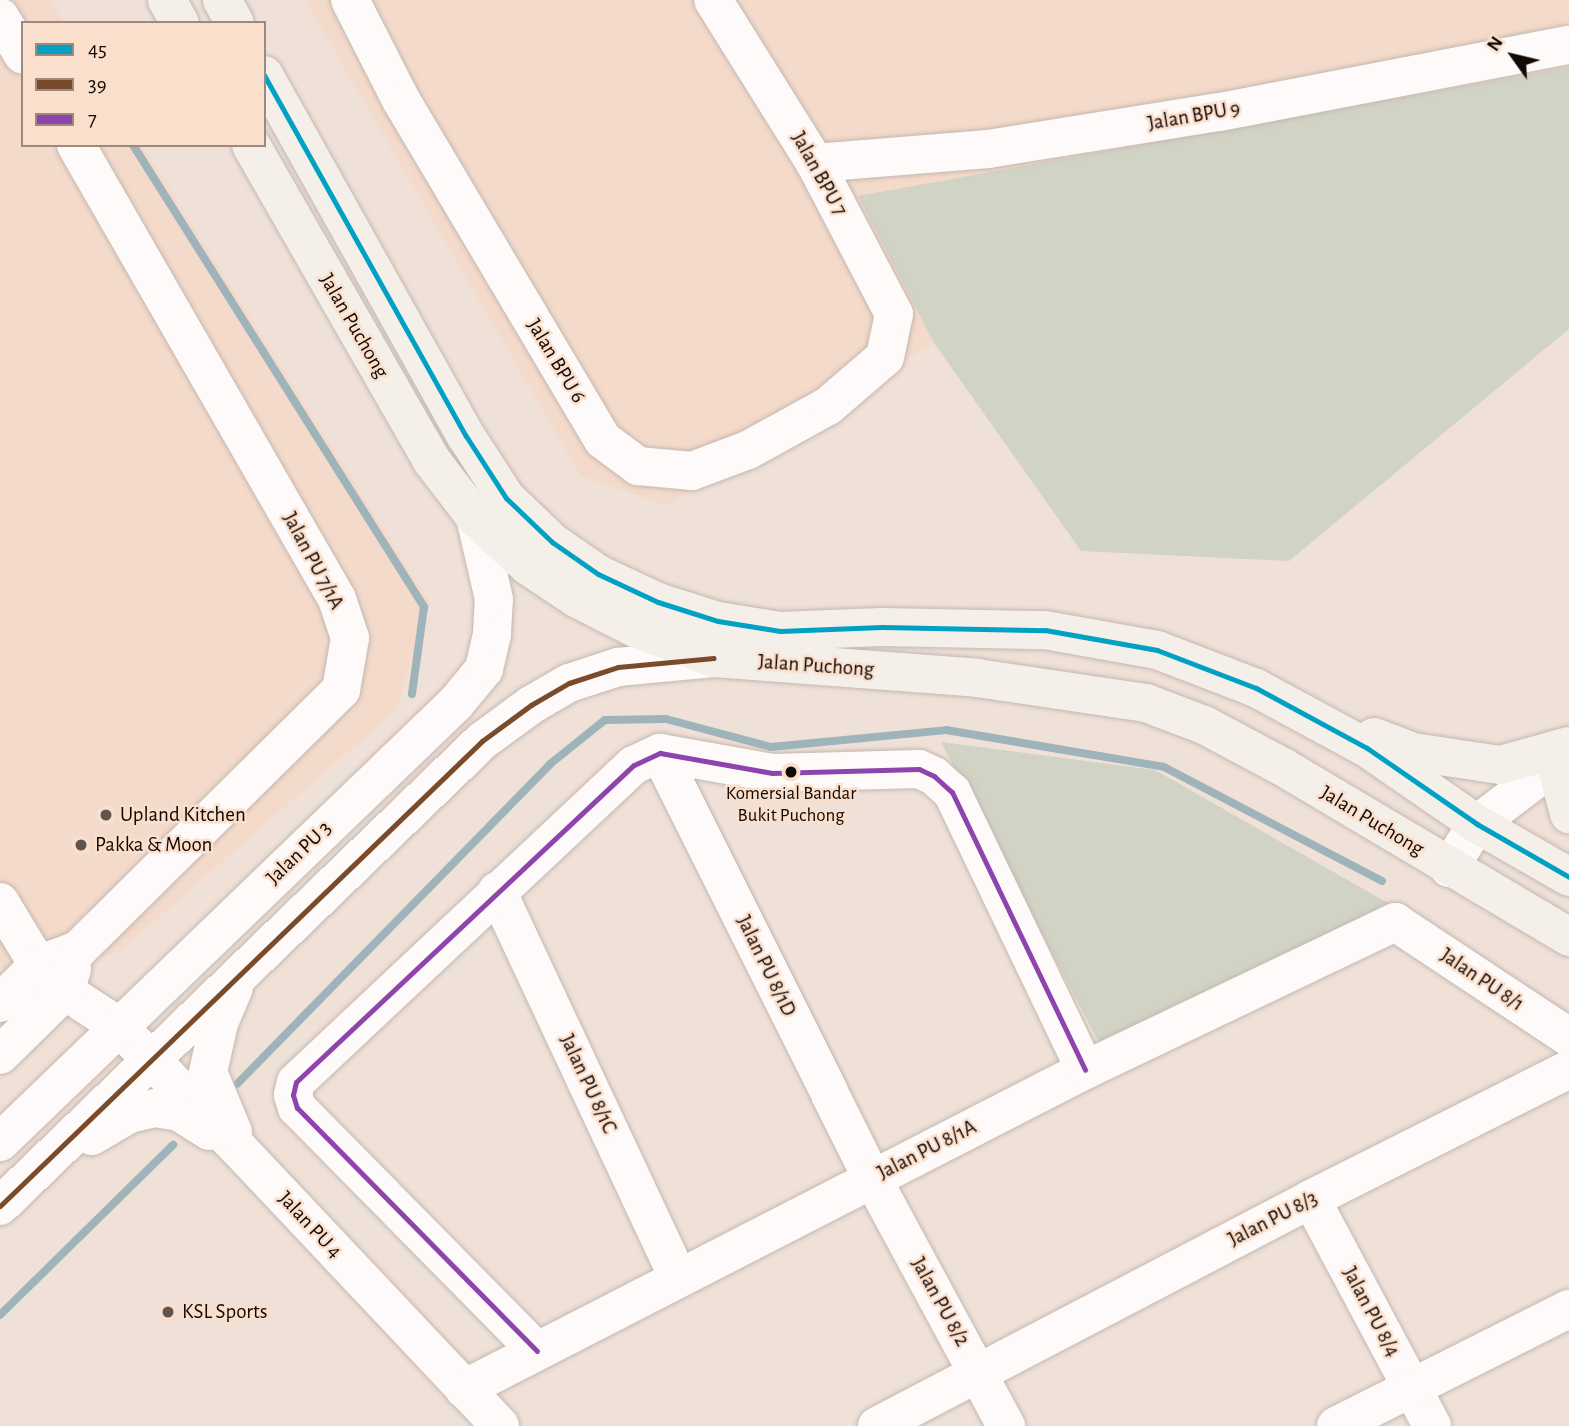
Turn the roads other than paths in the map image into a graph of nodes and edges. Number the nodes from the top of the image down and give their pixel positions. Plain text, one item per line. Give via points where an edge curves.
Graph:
1 (167, 0) edge
2 (222, 0) edge
3 (350, 0) edge
4 (713, 0) edge
5 (0, 17) edge
6 (179, 21) edge
7 (234, 21) edge
8 (1569, 45) edge
9 (21, 52) edge
10 (266, 79) edge
11 (77, 147) edge
12 (252, 147) edge
13 (815, 163) junction
14 (885, 357) joint
15 (475, 517) junction
16 (714, 658) junction
17 (1256, 688) junction
18 (660, 753) junction
19 (1565, 755) edge
20 (1569, 814) edge
21 (1477, 824) junction
22 (1449, 868) junction
23 (1569, 877) edge
24 (497, 891) junction
25 (0, 902) edge
26 (1395, 922) joint
27 (1569, 937) edge
28 (78, 950) junction
29 (38, 965) junction
30 (239, 978) junction
31 (65, 991) junction
32 (0, 1003) edge
33 (118, 1026) junction
34 (1569, 1037) edge
35 (0, 1055) edge
36 (153, 1062) junction
37 (1569, 1069) edge
38 (1085, 1070) junction
39 (0, 1142) edge
40 (60, 1149) junction
41 (240, 1150) junction
42 (872, 1178) junction
43 (1311, 1199) junction
44 (0, 1206) edge
45 (678, 1278) junction
46 (1569, 1309) edge
47 (537, 1351) junction
48 (979, 1372) junction
49 (1411, 1387) junction
50 (464, 1389) junction
51 (500, 1426) edge
52 (877, 1426) edge
53 (1006, 1426) edge
54 (1336, 1426) edge
55 (1432, 1426) edge

1 - 6 main road
2 - 7 main road
3 - 14 street, Jalan BPU 6 via 401,100 603,440 638,466 692,471 748,450 828,405
4 - 13 street, Jalan BPU 7
5 - 9 street
8 - 13 street, Jalan BPU 9 via 1220,112 1002,147
10 - 17 main road, Jalan Puchong via 466,436 506,498 552,542 598,574 659,602 718,621 780,631 882,627 1045,630 1157,650
11 - 28 street, Jalan PU 7/1A via 337,599 350,638 341,690
12 - 15 main road, Jalan Puchong via 432,461
13 - 14 street, Jalan BPU 7 via 894,314
15 - 16 main road, Jalan Puchong via 528,566 576,598 635,628
15 - 33 street, Jalan PU 3 via 494,599 484,669 456,703
16 - 22 main road, Jalan Puchong via 977,678 1146,703 1204,725 1283,767
16 - 30 street via 618,667 569,683 531,705 482,741
17 - 19 main road via 1413,752 1500,765
17 - 21 main road, Jalan Puchong via 1367,748
18 - 24 street via 634,765
18 - 38 street via 772,773 919,769 933,776 952,792
18 - 42 street, Jalan PU 8/1D
19 - 20 main road
19 - 21 street
21 - 22 street
21 - 23 main road, Jalan Puchong
22 - 27 main road, Jalan Puchong
24 - 45 street, Jalan PU 8/1C
24 - 47 street via 296,1082 293,1095 297,1108
25 - 29 street, Jalan PU 4
26 - 34 street, Jalan PU 8/1
26 - 38 street, Jalan PU 8/1A
28 - 29 street, Jalan PU 7/1A
28 - 31 street
29 - 31 street, Jalan PU 4
29 - 32 street, Jalan PU 7/1A
30 - 36 street
30 - 41 street via 219,1023 208,1072
31 - 33 street, Jalan PU 4
31 - 35 street
33 - 36 street, Jalan PU 4
33 - 39 street, Jalan PU 3
36 - 40 street
36 - 41 street, Jalan PU 4
37 - 43 street, Jalan PU 8/3
38 - 42 street, Jalan PU 8/1A
40 - 41 street via 129,1114 156,1108 179,1112
40 - 44 street
41 - 50 street, Jalan PU 4
42 - 45 street, Jalan PU 8/1A
42 - 48 street, Jalan PU 8/2
43 - 48 street, Jalan PU 8/3
43 - 49 street, Jalan PU 8/4
45 - 47 street, Jalan PU 8/1A
46 - 49 street
47 - 50 street, Jalan PU 8/1A
48 - 52 street, Jalan PU 8/3
48 - 53 street, Jalan PU 8/2
49 - 54 street
49 - 55 street, Jalan PU 8/4
50 - 51 street, Jalan PU 4

